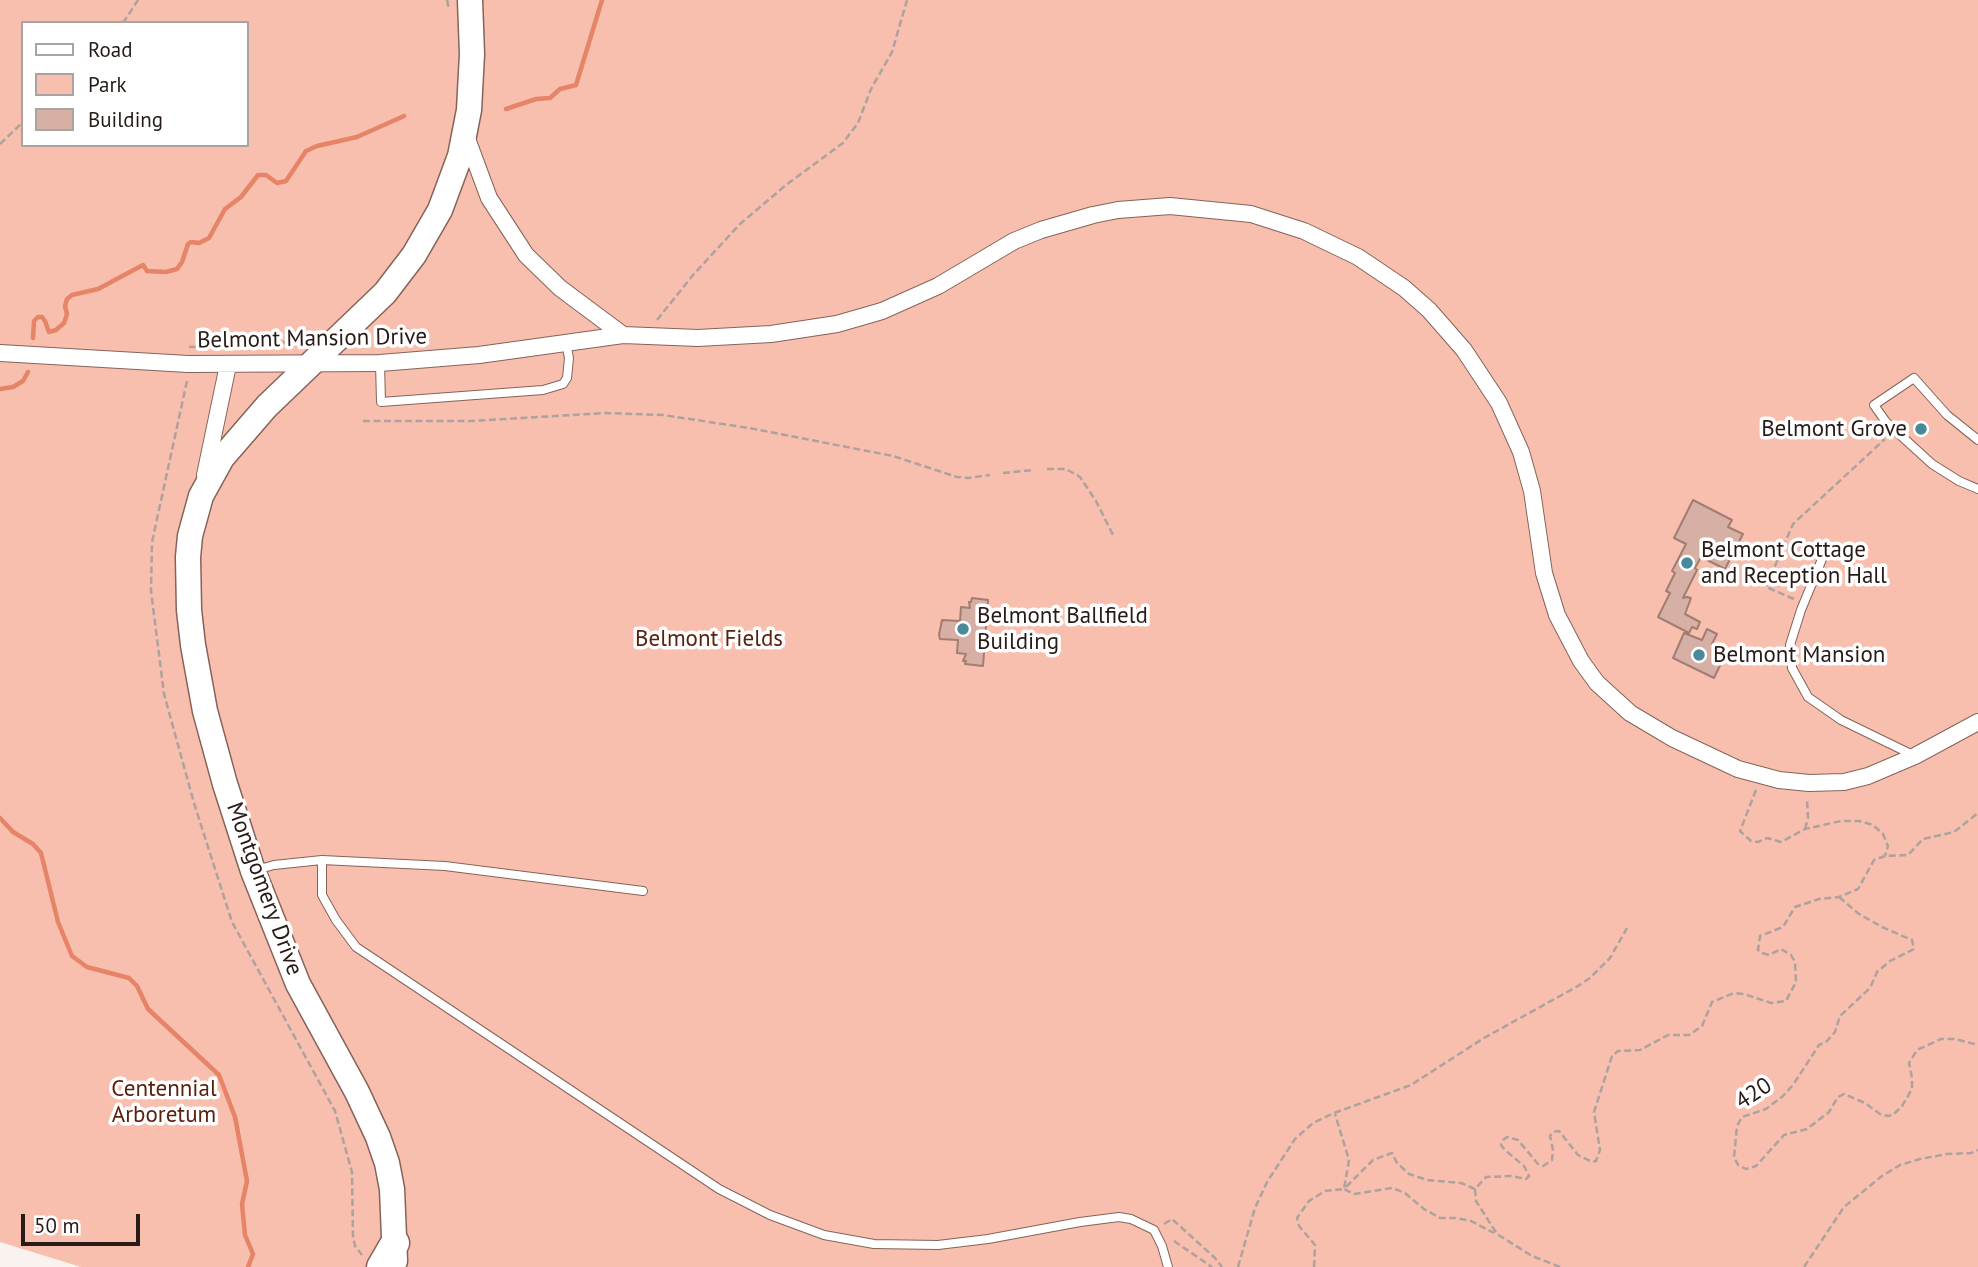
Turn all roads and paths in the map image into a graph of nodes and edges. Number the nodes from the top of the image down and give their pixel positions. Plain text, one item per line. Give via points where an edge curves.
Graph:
1 (138, 0) edge
2 (447, 0) edge
3 (907, 0) edge
4 (459, 6) edge
5 (124, 21) edge
6 (21, 124) edge
7 (466, 134) junction
8 (0, 144) edge
9 (318, 332) dead end
10 (623, 335) junction
11 (646, 336) junction
12 (566, 343) junction
13 (216, 346) dead end
14 (242, 346) dead end
15 (189, 350) dead end
16 (0, 353) edge
17 (312, 362) junction
18 (380, 363) junction
19 (228, 365) junction
20 (362, 421) dead end
21 (1895, 430) junction
22 (1978, 440) edge
23 (1047, 469) dead end
24 (1033, 470) dead end
25 (1003, 473) dead end
26 (989, 475) dead end
27 (1978, 489) edge
28 (201, 496) junction
29 (1113, 534) dead end
30 (1822, 559) dead end
31 (1803, 603) junction
32 (1978, 722) edge
33 (1915, 756) junction
34 (1761, 776) junction
35 (1808, 783) junction
36 (1978, 813) edge
37 (1805, 828) junction
38 (1885, 856) junction
39 (322, 860) junction
40 (253, 871) junction
41 (643, 891) dead end
42 (1839, 897) junction
43 (1627, 928) dead end
44 (1978, 1045) edge
45 (1334, 1113) junction
46 (1978, 1150) edge
47 (1475, 1188) junction
48 (1344, 1189) junction
49 (1172, 1219) dead end
50 (1154, 1230) junction
51 (1497, 1234) junction
52 (392, 1262) edge
53 (1168, 1267) edge
54 (1212, 1267) edge
55 (1222, 1267) edge
56 (1238, 1267) edge
57 (1314, 1267) edge
58 (1560, 1267) edge
59 (1804, 1267) edge

1 - 5 path
2 - 4 path
3 - 11 path via 892,52 858,123 843,143 740,224
4 - 7 main road, Montgomery Drive via 472,84
6 - 8 path
7 - 10 street via 489,198 526,255 559,288
7 - 17 main road, Montgomery Drive via 440,210 414,255 385,293
9 - 14 path via 295,341
10 - 11 street, Belmont Mansion Drive
10 - 12 street, Belmont Mansion Drive
11 - 34 street, Belmont Mansion Drive via 771,334 858,319 938,286 1023,238 1118,210 1170,206 1223,210 1304,231 1358,257 1404,288 1446,328 1483,377 1521,452 1532,491 1544,573 1557,615 1597,683 1630,713 1661,732
12 - 18 street, Belmont Mansion Drive
12 - 18 lane via 567,378 563,384 543,390 381,402
13 - 15 path via 189,346
16 - 19 street, Belmont Mansion Drive
17 - 18 street, Belmont Mansion Drive
17 - 19 street, Belmont Mansion Drive
17 - 28 main road, Montgomery Drive via 240,435
19 - 28 street, Montgomery Drive
20 - 26 path via 663,415 893,456 957,477
21 - 22 lane via 1874,405 1914,378 1947,415
21 - 27 lane via 1932,464
21 - 31 path via 1793,524 1766,587
23 - 29 path via 1066,469 1080,477
24 - 25 path
28 - 40 main road, Montgomery Drive via 188,557 193,645 214,746
30 - 31 lane
31 - 33 lane via 1790,645 1792,668 1808,697 1841,720
32 - 33 street, Belmont Mansion Drive
33 - 35 street, Belmont Mansion Drive via 1856,780
34 - 35 street, Belmont Mansion Drive
34 - 37 path via 1741,831 1754,842 1767,838 1780,842
35 - 37 path
36 - 38 path via 1954,832 1923,839 1908,855
37 - 38 path via 1852,820 1866,823 1886,841
38 - 42 path via 1874,860 1858,889
39 - 40 lane
39 - 41 lane via 445,866
39 - 50 lane via 322,895 356,947 719,1189 770,1215 824,1235 874,1244 938,1245 1119,1217
40 - 52 main road, Montgomery Drive via 299,984 378,1137 392,1189
42 - 44 path, 420 via 1882,928 1912,940 1914,949 1877,972 1870,988 1840,1016 1835,1032 1819,1045 1783,1096 1766,1110 1742,1118 1734,1157 1738,1165 1746,1169 1756,1166 1784,1135 1807,1129 1844,1094 1880,1114 1894,1115 1912,1089 1909,1063 1917,1050 1950,1038
42 - 47 path via 1795,907 1783,927 1760,936 1758,950 1762,953 1781,949 1795,962 1796,982 1786,1001 1771,1003 1734,993 1721,997 1708,1007 1702,1026 1689,1035 1668,1035 1640,1050 1618,1051 1612,1056 1594,1112 1600,1150 1596,1161 1578,1155 1559,1131 1550,1136 1552,1160 1543,1166 1518,1140 1507,1137 1501,1145 1529,1176 1486,1177
43 - 45 path via 1610,958 1578,986 1411,1085
45 - 48 path via 1349,1160
45 - 56 path via 1295,1139 1281,1158 1255,1208
46 - 59 path via 1920,1159 1881,1176 1844,1207
47 - 48 path via 1409,1174 1392,1153 1373,1160
47 - 51 path via 1476,1201
48 - 51 path via 1354,1194 1392,1188 1440,1218 1471,1221
48 - 57 path via 1325,1191 1309,1201 1297,1217 1315,1245
49 - 55 path
50 - 53 lane
50 - 54 path
51 - 58 path

